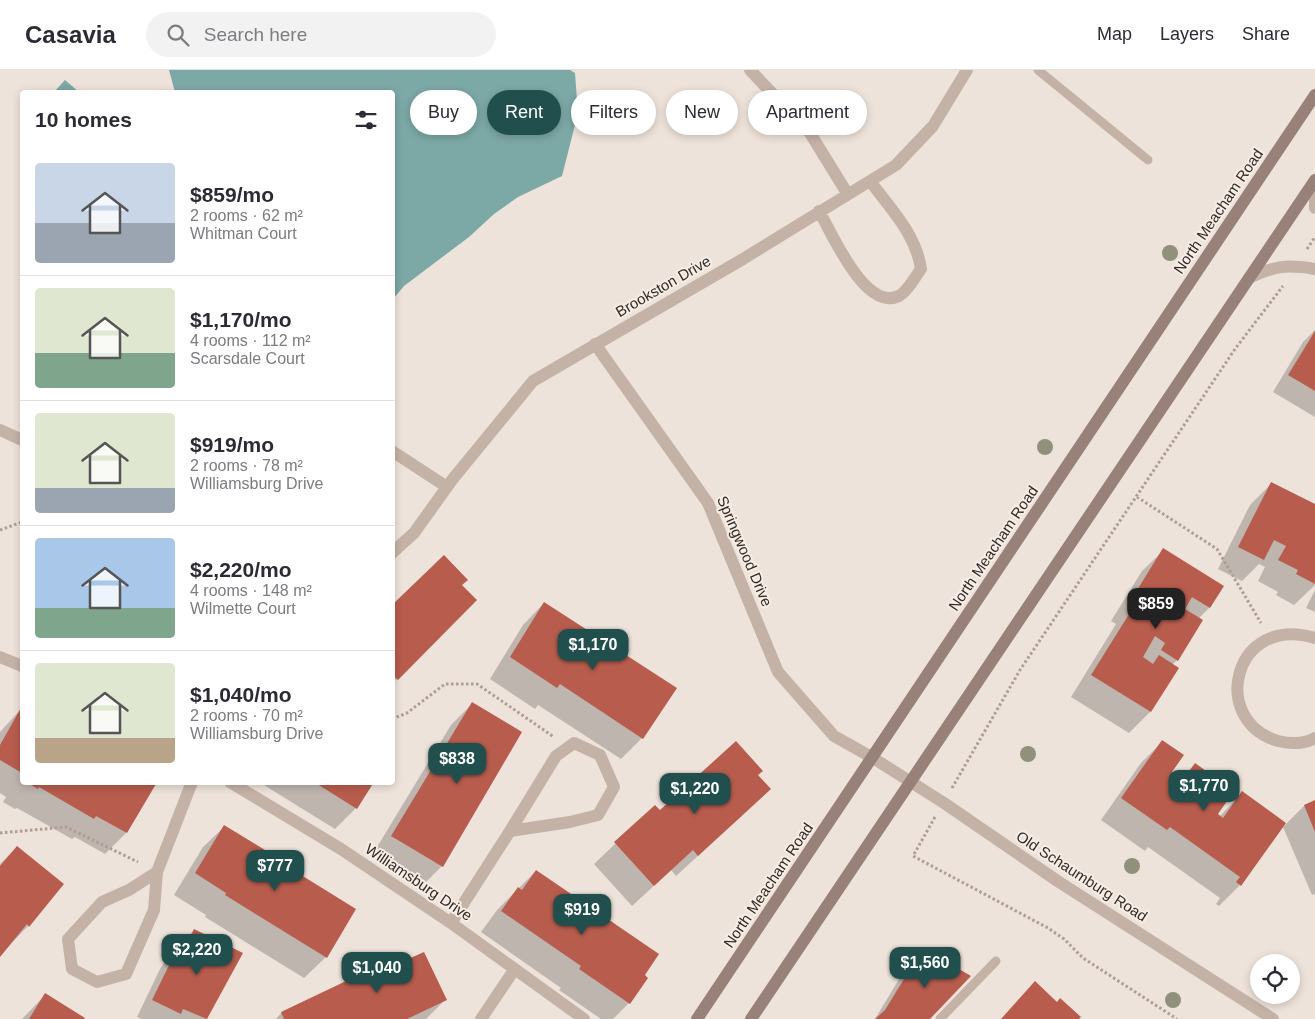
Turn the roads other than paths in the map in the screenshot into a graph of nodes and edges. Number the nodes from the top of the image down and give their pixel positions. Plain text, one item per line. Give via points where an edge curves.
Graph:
1 (750, 70) edge
2 (967, 70) edge
3 (1038, 70) edge
4 (1315, 95) edge
5 (1148, 160) dead end
6 (870, 180) junction
7 (1315, 180) edge
8 (1315, 187) edge
9 (847, 193) junction
10 (1315, 208) edge
11 (819, 211) junction
12 (1315, 269) edge
13 (1249, 278) junction
14 (595, 344) junction
15 (0, 430) edge
16 (20, 439) edge
17 (395, 453) edge
18 (447, 487) junction
19 (395, 550) edge
20 (1315, 638) edge
21 (0, 657) edge
22 (20, 665) edge
23 (1315, 738) edge
24 (873, 758) junction
25 (911, 782) junction
26 (191, 785) edge
27 (235, 785) edge
28 (510, 831) junction
29 (157, 872) junction
30 (452, 923) junction
31 (996, 961) dead end
32 (514, 970) junction
33 (481, 1019) edge
34 (584, 1019) edge
35 (697, 1019) edge
36 (751, 1019) edge
37 (940, 1019) edge
38 (1273, 1019) edge

1 - 9 street via 810,133
2 - 6 street, Brookston Drive via 933,126 896,165
3 - 5 lane
4 - 24 main road, North Meacham Road
6 - 9 street, Brookston Drive
6 - 11 street via 906,230 918,253 921,269 899,296 885,298 869,291 850,267
7 - 13 main road
8 - 10 street
9 - 11 street, Brookston Drive
11 - 14 street, Brookston Drive
12 - 13 street via 1296,266 1272,268
13 - 25 main road
14 - 18 street, Brookston Drive via 533,381
14 - 24 street, Springwood Drive via 708,503 778,672 834,736
15 - 16 street
17 - 18 street
18 - 19 street, Brookston Drive via 414,533
20 - 23 street via 1298,633 1276,635 1257,645 1243,662 1237,683 1239,704 1250,723 1266,737 1287,743
21 - 22 street
24 - 25 street, Old Schaumburg Road
24 - 35 main road, North Meacham Road
25 - 36 main road
25 - 38 street, Old Schaumburg Road via 1059,882
26 - 29 street
27 - 30 street, Williamsburg Drive via 341,849
28 - 28 street via 556,756 574,743 600,755 614,787 598,815
28 - 30 street
29 - 29 street via 102,902 68,939 72,969 97,982 126,974 154,910
30 - 32 street, Williamsburg Drive
31 - 37 lane
32 - 33 street
32 - 34 street, Williamsburg Drive

